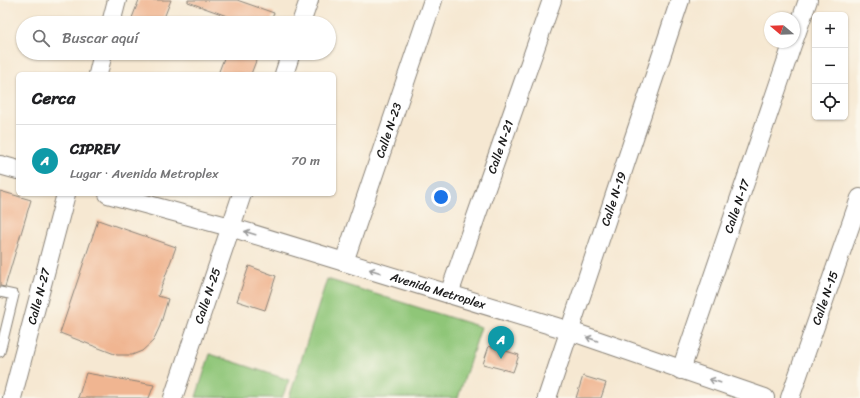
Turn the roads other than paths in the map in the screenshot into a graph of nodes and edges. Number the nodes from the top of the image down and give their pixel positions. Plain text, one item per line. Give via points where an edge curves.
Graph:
1 (118, 0) edge
2 (309, 0) edge
3 (433, 0) edge
4 (552, 0) edge
5 (680, 0) edge
6 (808, 0) edge
7 (113, 16) edge
8 (303, 16) edge
9 (800, 23) edge
10 (792, 48) edge
11 (101, 60) edge
12 (289, 60) edge
13 (98, 72) edge
14 (285, 72) edge
15 (0, 165) edge
16 (16, 169) edge
17 (65, 196) edge
18 (115, 196) edge
19 (241, 196) edge
20 (860, 198) edge
21 (230, 227) junction
22 (344, 262) junction
23 (0, 292) edge
24 (449, 294) junction
25 (570, 331) junction
26 (1, 341) edge
27 (0, 352) edge
28 (680, 370) junction
29 (12, 398) edge
30 (173, 398) edge
31 (547, 398) edge
32 (765, 398) edge
33 (790, 398) edge

1 - 7 street
2 - 8 street
3 - 22 street, Calle N-23
4 - 24 street, Calle N-21
5 - 25 street, Calle N-19
6 - 9 street, Calle N-17
10 - 28 street, Calle N-17
11 - 13 street
12 - 14 street
15 - 16 street
17 - 29 street, Calle N-27
18 - 21 street, Avenida Metroplex
19 - 21 street, Calle N-25
20 - 33 street, Calle N-15
22 -> 21 street, Avenida Metroplex
21 - 30 street, Calle N-25
24 -> 22 street, Avenida Metroplex
23 - 26 lane via 14,295
24 - 25 street, Avenida Metroplex
28 -> 25 street, Avenida Metroplex
25 - 31 street, Calle N-19
26 - 27 lane
32 -> 28 street, Avenida Metroplex

